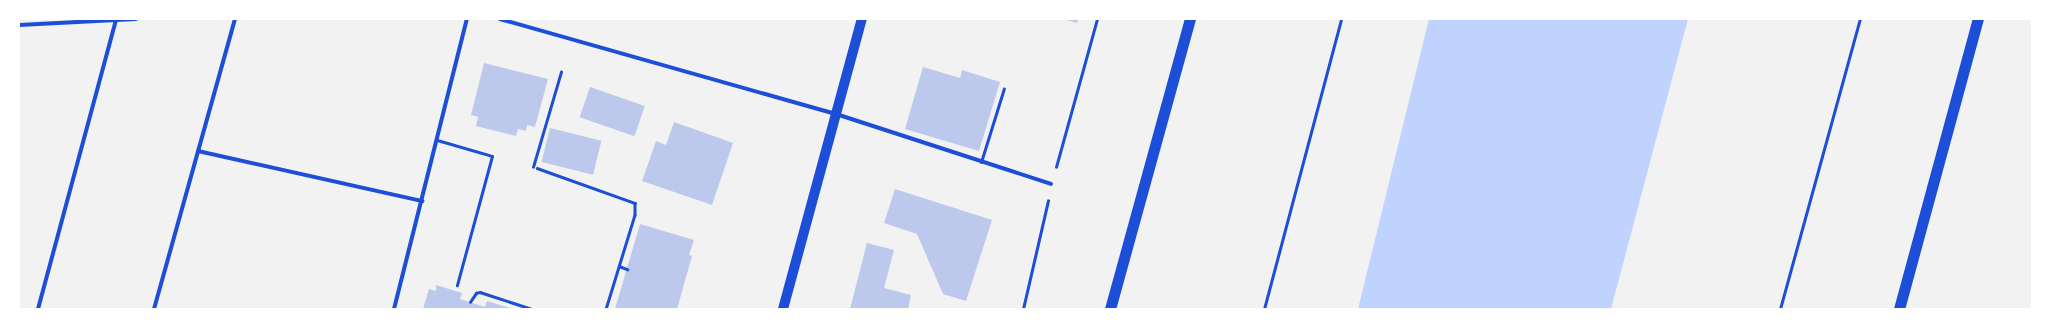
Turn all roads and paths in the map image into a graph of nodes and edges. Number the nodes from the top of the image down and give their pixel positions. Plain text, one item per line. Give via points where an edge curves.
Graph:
1 (136, 19) edge
2 (235, 19) edge
3 (467, 19) edge
4 (500, 19) edge
5 (862, 19) edge
6 (1097, 19) edge
7 (1190, 19) edge
8 (1341, 19) edge
9 (1860, 19) edge
10 (1978, 19) edge
11 (96, 20) edge
12 (116, 20) junction
13 (19, 25) edge
14 (561, 72) dead end
15 (1004, 88) dead end
16 (836, 114) junction
17 (436, 140) junction
18 (198, 151) junction
19 (981, 162) junction
20 (533, 167) dead end
21 (537, 168) dead end
22 (1052, 184) junction
23 (422, 201) junction
24 (619, 266) junction
25 (627, 269) dead end
26 (457, 285) dead end
27 (470, 302) dead end
28 (38, 309) edge
29 (154, 309) edge
30 (394, 309) edge
31 (532, 309) edge
32 (606, 309) edge
33 (782, 309) edge
34 (1023, 309) edge
35 (1110, 309) edge
36 (1264, 309) edge
37 (1780, 309) edge
38 (1899, 309) edge

1 - 12 street
2 - 18 street
3 - 17 street
4 - 16 street
5 - 16 main road
6 - 22 path
7 - 35 highway
8 - 36 path
9 - 37 path
10 - 38 highway
11 - 12 street
11 - 13 street
12 - 28 street
14 - 20 path
15 - 19 lane
16 - 19 street
16 - 33 main road
17 - 23 street
17 - 26 lane via 492,156
18 - 23 street
18 - 29 street
19 - 22 street
21 - 24 path via 635,203 635,215
22 - 34 path
23 - 30 street
24 - 25 path
24 - 32 path
27 - 31 path via 476,293 480,292

